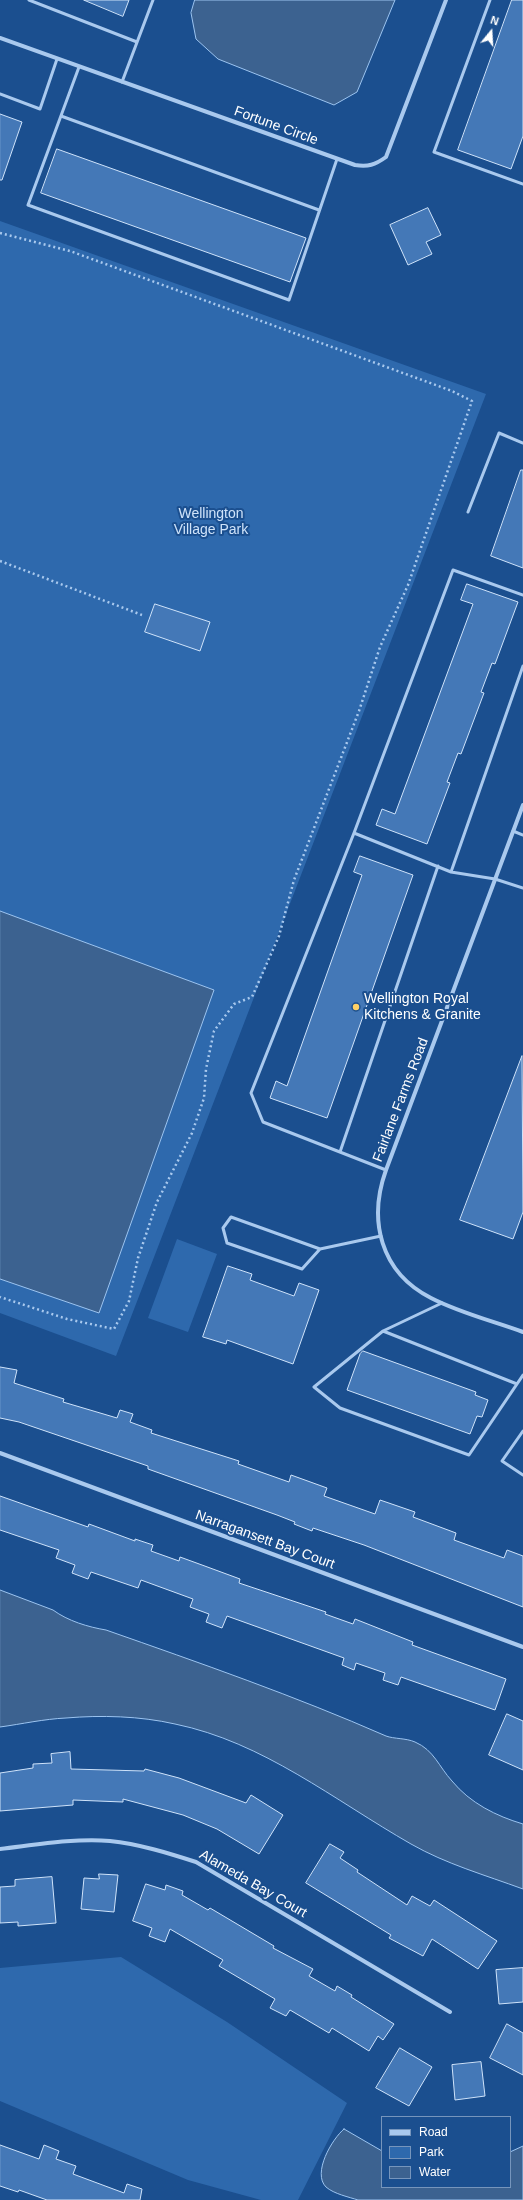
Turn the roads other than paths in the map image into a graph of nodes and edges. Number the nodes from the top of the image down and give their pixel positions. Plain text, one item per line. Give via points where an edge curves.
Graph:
1 (29, 0) edge
2 (153, 0) edge
3 (446, 0) edge
4 (490, 0) edge
5 (0, 38) edge
6 (137, 42) junction
7 (57, 59) junction
8 (79, 66) junction
9 (122, 82) junction
10 (0, 94) edge
11 (61, 116) junction
12 (337, 159) junction
13 (523, 184) edge
14 (319, 210) junction
15 (523, 443) edge
16 (468, 512) dead end
17 (523, 595) edge
18 (523, 666) edge
19 (523, 805) edge
20 (513, 831) junction
21 (354, 833) junction
22 (523, 835) edge
23 (438, 866) junction
24 (451, 872) junction
25 (495, 879) junction
26 (523, 888) edge
27 (340, 1152) junction
28 (386, 1170) junction
29 (381, 1236) junction
30 (320, 1249) junction
31 (442, 1303) junction
32 (383, 1331) junction
33 (523, 1332) edge
34 (523, 1375) edge
35 (517, 1384) junction
36 (523, 1430) edge
37 (0, 1453) edge
38 (523, 1475) edge
39 (523, 1647) edge
40 (0, 1849) edge
41 (450, 2012) dead end

1 - 6 lane
2 - 6 lane
3 - 12 street, Fortune Circle via 386,157 377,164 366,167
4 - 13 lane via 434,152
5 - 7 street, Fortune Circle
6 - 9 lane
7 - 8 street, Fortune Circle
7 - 10 lane via 40,109
8 - 9 street, Fortune Circle
8 - 11 lane
9 - 12 street, Fortune Circle
11 - 14 lane
11 - 14 lane via 28,205 281,298 289,300
12 - 14 lane
15 - 16 lane via 499,433
17 - 21 lane via 453,570
18 - 24 lane
19 - 20 street, Fairlane Farms Road
20 - 22 lane
20 - 25 street, Fairlane Farms Road
21 - 23 lane
21 - 27 lane via 251,1093 263,1122
23 - 24 lane
23 - 27 lane
24 - 25 lane
25 - 26 lane
25 - 28 street, Fairlane Farms Road
27 - 28 lane
28 - 29 street, Fairlane Farms Road via 378,1201
29 - 30 lane
29 - 31 street, Fairlane Farms Road via 389,1258 403,1276 421,1292
30 - 30 lane via 231,1217 223,1228 227,1243 302,1269
31 - 32 lane
31 - 33 street, Fairlane Farms Road
32 - 35 lane
32 - 35 lane via 314,1387 340,1408 470,1455
34 - 35 lane
36 - 38 lane via 502,1461
37 - 39 street, Narragansett Bay Court
40 - 41 street, Alameda Bay Court via 64,1842 109,1841 152,1849 196,1862

